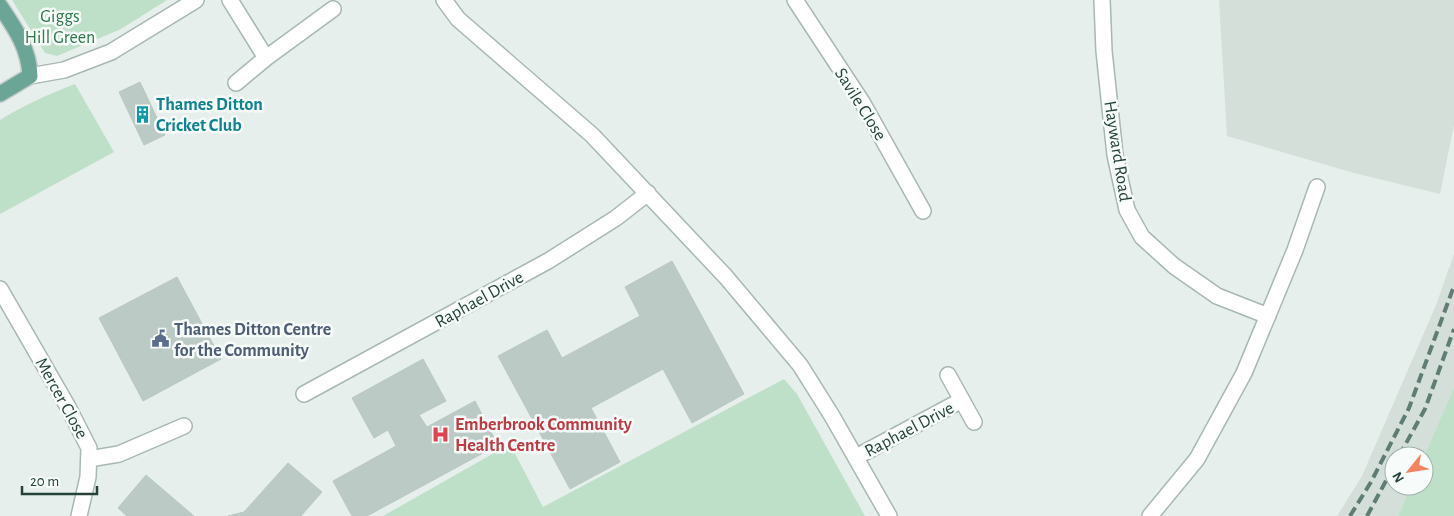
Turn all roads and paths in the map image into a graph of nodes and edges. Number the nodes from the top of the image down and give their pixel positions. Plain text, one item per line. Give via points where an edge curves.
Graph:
1 (196, 0) edge
2 (230, 0) edge
3 (444, 0) edge
4 (795, 0) edge
5 (1102, 0) edge
6 (0, 6) edge
7 (333, 9) dead end
8 (266, 58) junction
9 (30, 76) junction
10 (236, 83) dead end
11 (0, 94) edge
12 (1317, 187) dead end
13 (648, 193) junction
14 (923, 211) dead end
15 (0, 289) edge
16 (1268, 316) junction
17 (948, 375) dead end
18 (304, 394) dead end
19 (962, 400) junction
20 (974, 422) dead end
21 (184, 426) dead end
22 (856, 457) junction
23 (89, 459) junction
24 (79, 516) edge
25 (889, 516) edge
26 (1150, 516) edge

1 - 9 street via 110,52 64,70
2 - 8 street
3 - 13 street, Raphael Drive via 458,19 592,135
4 - 14 street, Savile Close via 862,102
5 - 16 street, Hayward Road via 1114,155 1127,210 1142,237 1174,266 1217,296
6 - 9 main road via 21,38 30,61
7 - 8 street
8 - 10 street
9 - 11 main road
12 - 16 street
13 - 18 street, Raphael Drive via 616,218 548,261
13 - 22 street, Raphael Drive via 726,276 800,366
15 - 23 street, Mercer Close via 68,407 89,448
16 - 26 street via 1244,373 1197,459
17 - 19 street, Raphael Drive
19 - 20 street, Raphael Drive
19 - 22 street, Raphael Drive
21 - 23 street via 119,454
22 - 25 street, Raphael Drive
23 - 24 street, Mercer Close

